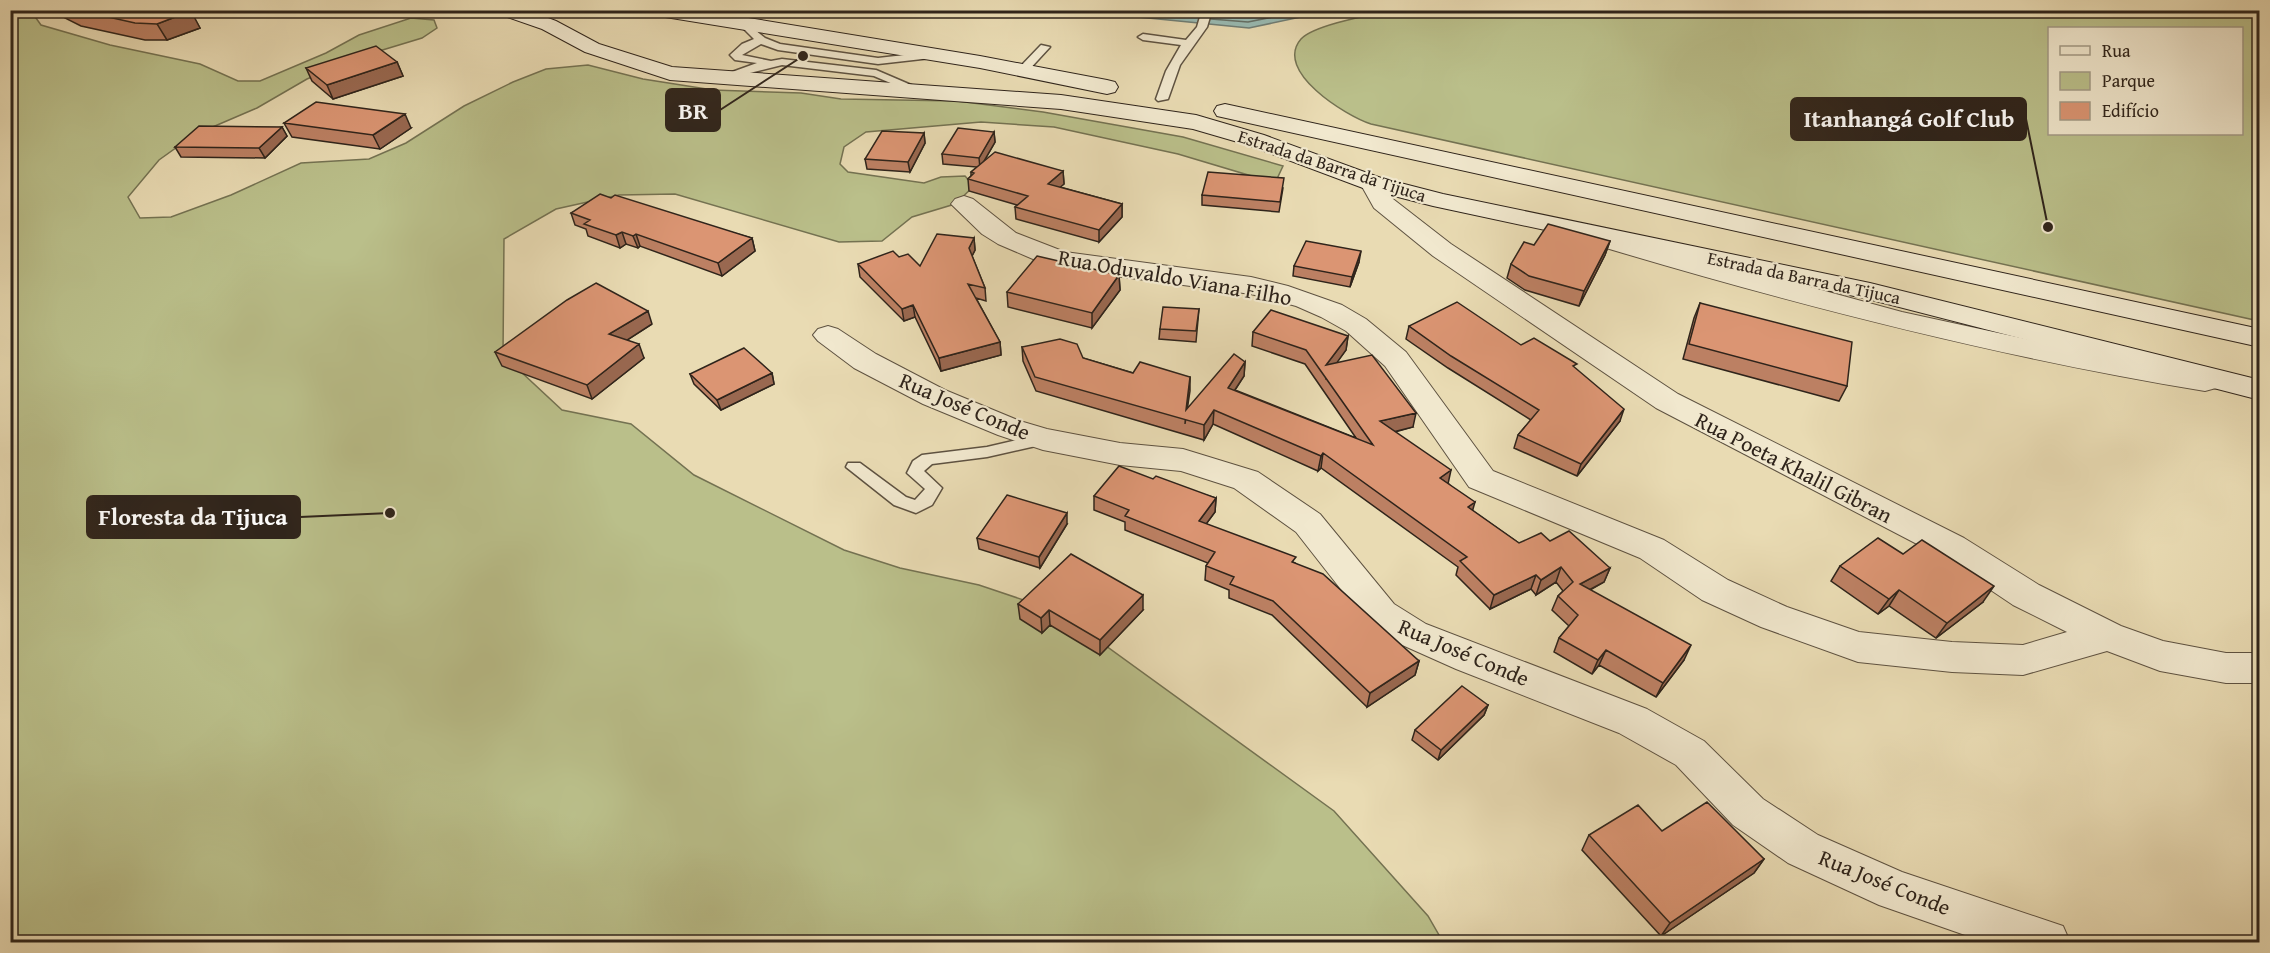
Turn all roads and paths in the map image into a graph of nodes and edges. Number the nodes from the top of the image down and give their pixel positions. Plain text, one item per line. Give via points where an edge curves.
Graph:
1 (506, 10) edge
2 (659, 10) edge
3 (1207, 10) edge
4 (744, 24) junction
5 (1143, 37) dead end
6 (761, 40) junction
7 (1188, 43) junction
8 (1045, 47) dead end
9 (931, 55) junction
10 (782, 62) junction
11 (980, 62) junction
12 (1022, 70) junction
13 (724, 78) junction
14 (914, 90) junction
15 (963, 94) junction
16 (1162, 99) junction
17 (1372, 183) junction
18 (964, 204) dead end
19 (828, 335) dead end
20 (2259, 338) edge
21 (2252, 388) edge
22 (1043, 438) junction
23 (854, 467) dead end
24 (2108, 636) junction
25 (2259, 668) edge
26 (2047, 942) edge

1 - 13 street, Estrada da Barra da Tijuca via 636,63 670,73
2 - 4 street, Estrada da Barra da Tijuca
3 - 7 lane via 1204,27
4 - 6 lane
4 - 9 street, Estrada da Barra da Tijuca
5 - 7 lane
6 - 9 lane via 778,47 870,61
6 - 10 lane via 746,46 736,56
7 - 16 lane via 1174,65
8 - 12 lane
9 - 11 street, Estrada da Barra da Tijuca
10 - 13 lane
10 - 14 lane via 876,73
11 - 12 street, Estrada da Barra da Tijuca
11 - 15 street via 1008,73 1012,83 999,91
12 - 16 street, Estrada da Barra da Tijuca
13 - 14 street, Estrada da Barra da Tijuca
14 - 15 street, Estrada da Barra da Tijuca
15 - 17 street, Estrada da Barra da Tijuca via 1061,102 1196,122
16 - 20 street, Estrada da Barra da Tijuca
17 - 21 street, Estrada da Barra da Tijuca via 1557,225 1697,267 2029,350
17 - 24 street, Rua Poeta Khalil Gibran via 1383,203 1442,250 1667,401 1952,547 2026,595
18 - 24 street, Rua Oduvaldo Viana Filho via 992,229 1064,260 1244,285 1329,309 1388,350 1417,383 1463,459 1481,479 1652,549 1715,591 1774,616 1858,647 1952,657 2023,660
19 - 22 street, Rua José Conde via 865,361 934,397
22 - 23 lane via 987,452 928,459 915,474 934,488 926,501 916,507 900,501
22 - 26 street, Rua José Conde via 1120,454 1183,460 1246,480 1308,523 1381,614 1413,634 1642,726 1690,753 1748,812 1803,849 1895,890
24 - 25 street, Rua Poeta Khalil Gibran via 2160,656 2226,668

